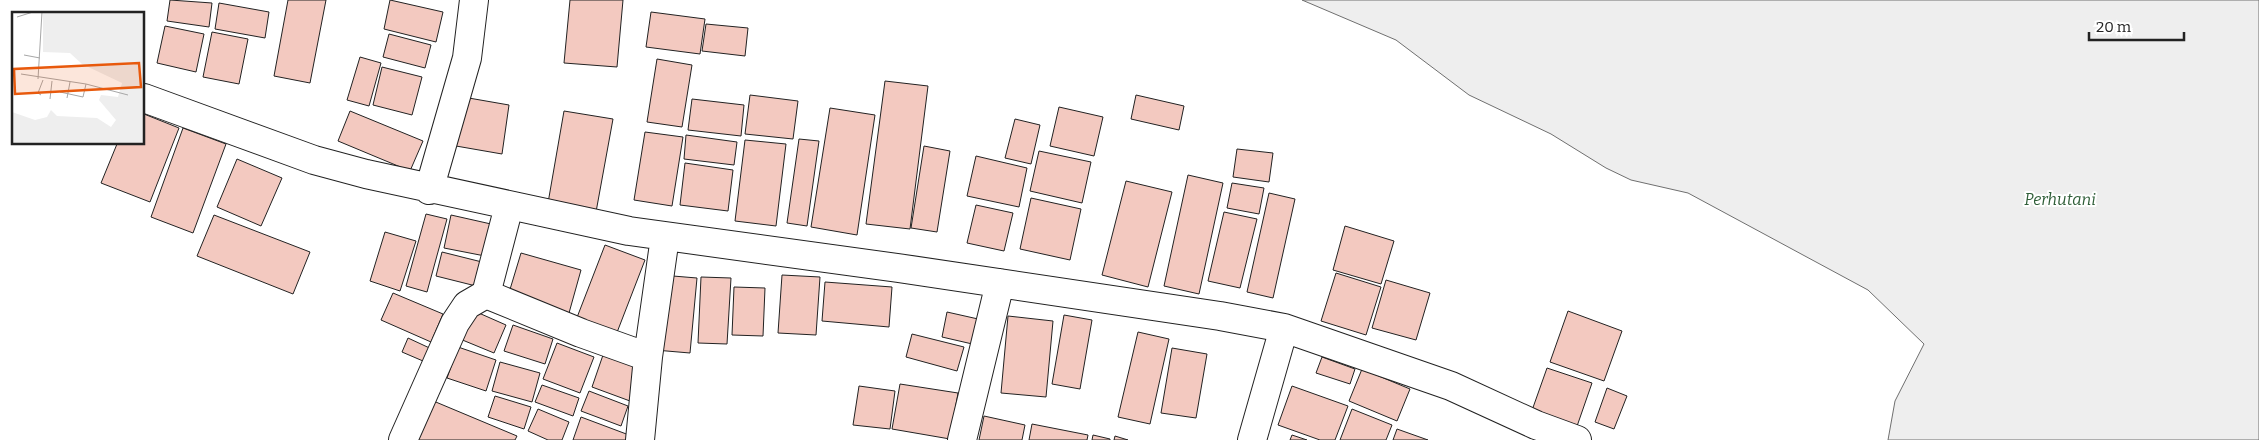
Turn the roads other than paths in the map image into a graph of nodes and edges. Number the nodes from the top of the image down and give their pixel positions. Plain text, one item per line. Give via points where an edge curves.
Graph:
1 (474, 0) edge
2 (145, 98) edge
3 (429, 190) junction
4 (509, 206) junction
5 (665, 237) junction
6 (1000, 283) junction
7 (486, 294) junction
8 (1284, 328) junction
9 (648, 357) junction
10 (403, 440) edge
11 (640, 440) edge
12 (962, 440) edge
13 (1252, 440) edge
14 (1577, 440) edge

1 - 3 street via 466,58
2 - 3 street via 314,160
3 - 4 street
4 - 5 street
4 - 7 street
5 - 6 street
5 - 9 street
6 - 8 street
6 - 12 street
7 - 9 street
7 - 10 street via 467,306 455,323
8 - 13 street
8 - 14 street via 1451,386
9 - 11 street

